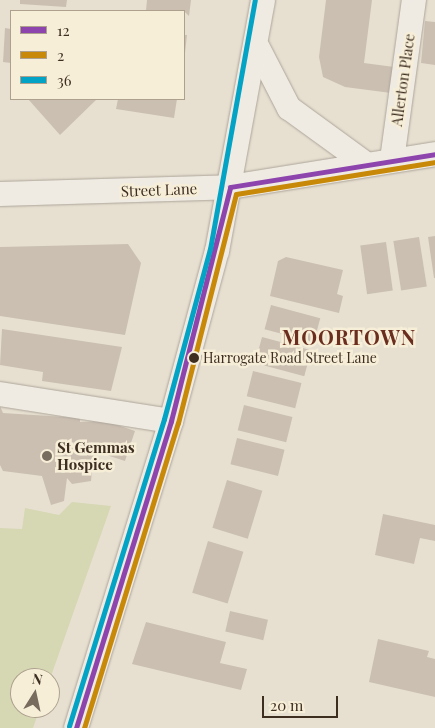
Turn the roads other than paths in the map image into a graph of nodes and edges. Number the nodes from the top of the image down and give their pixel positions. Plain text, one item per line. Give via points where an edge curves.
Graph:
1 (263, 0) edge
2 (414, 0) edge
3 (258, 48) junction
4 (435, 154) edge
5 (392, 160) junction
6 (366, 164) junction
7 (230, 188) junction
8 (0, 194) edge
9 (0, 394) edge
10 (171, 421) junction
11 (77, 728) edge

1 - 3 street
2 - 5 street, Allerton Place
3 - 6 street via 289,108
3 - 7 street
4 - 5 street, Street Lane
5 - 6 street, Street Lane
6 - 7 street, Street Lane
7 - 8 street, Street Lane
7 - 10 street
9 - 10 street
10 - 11 street

